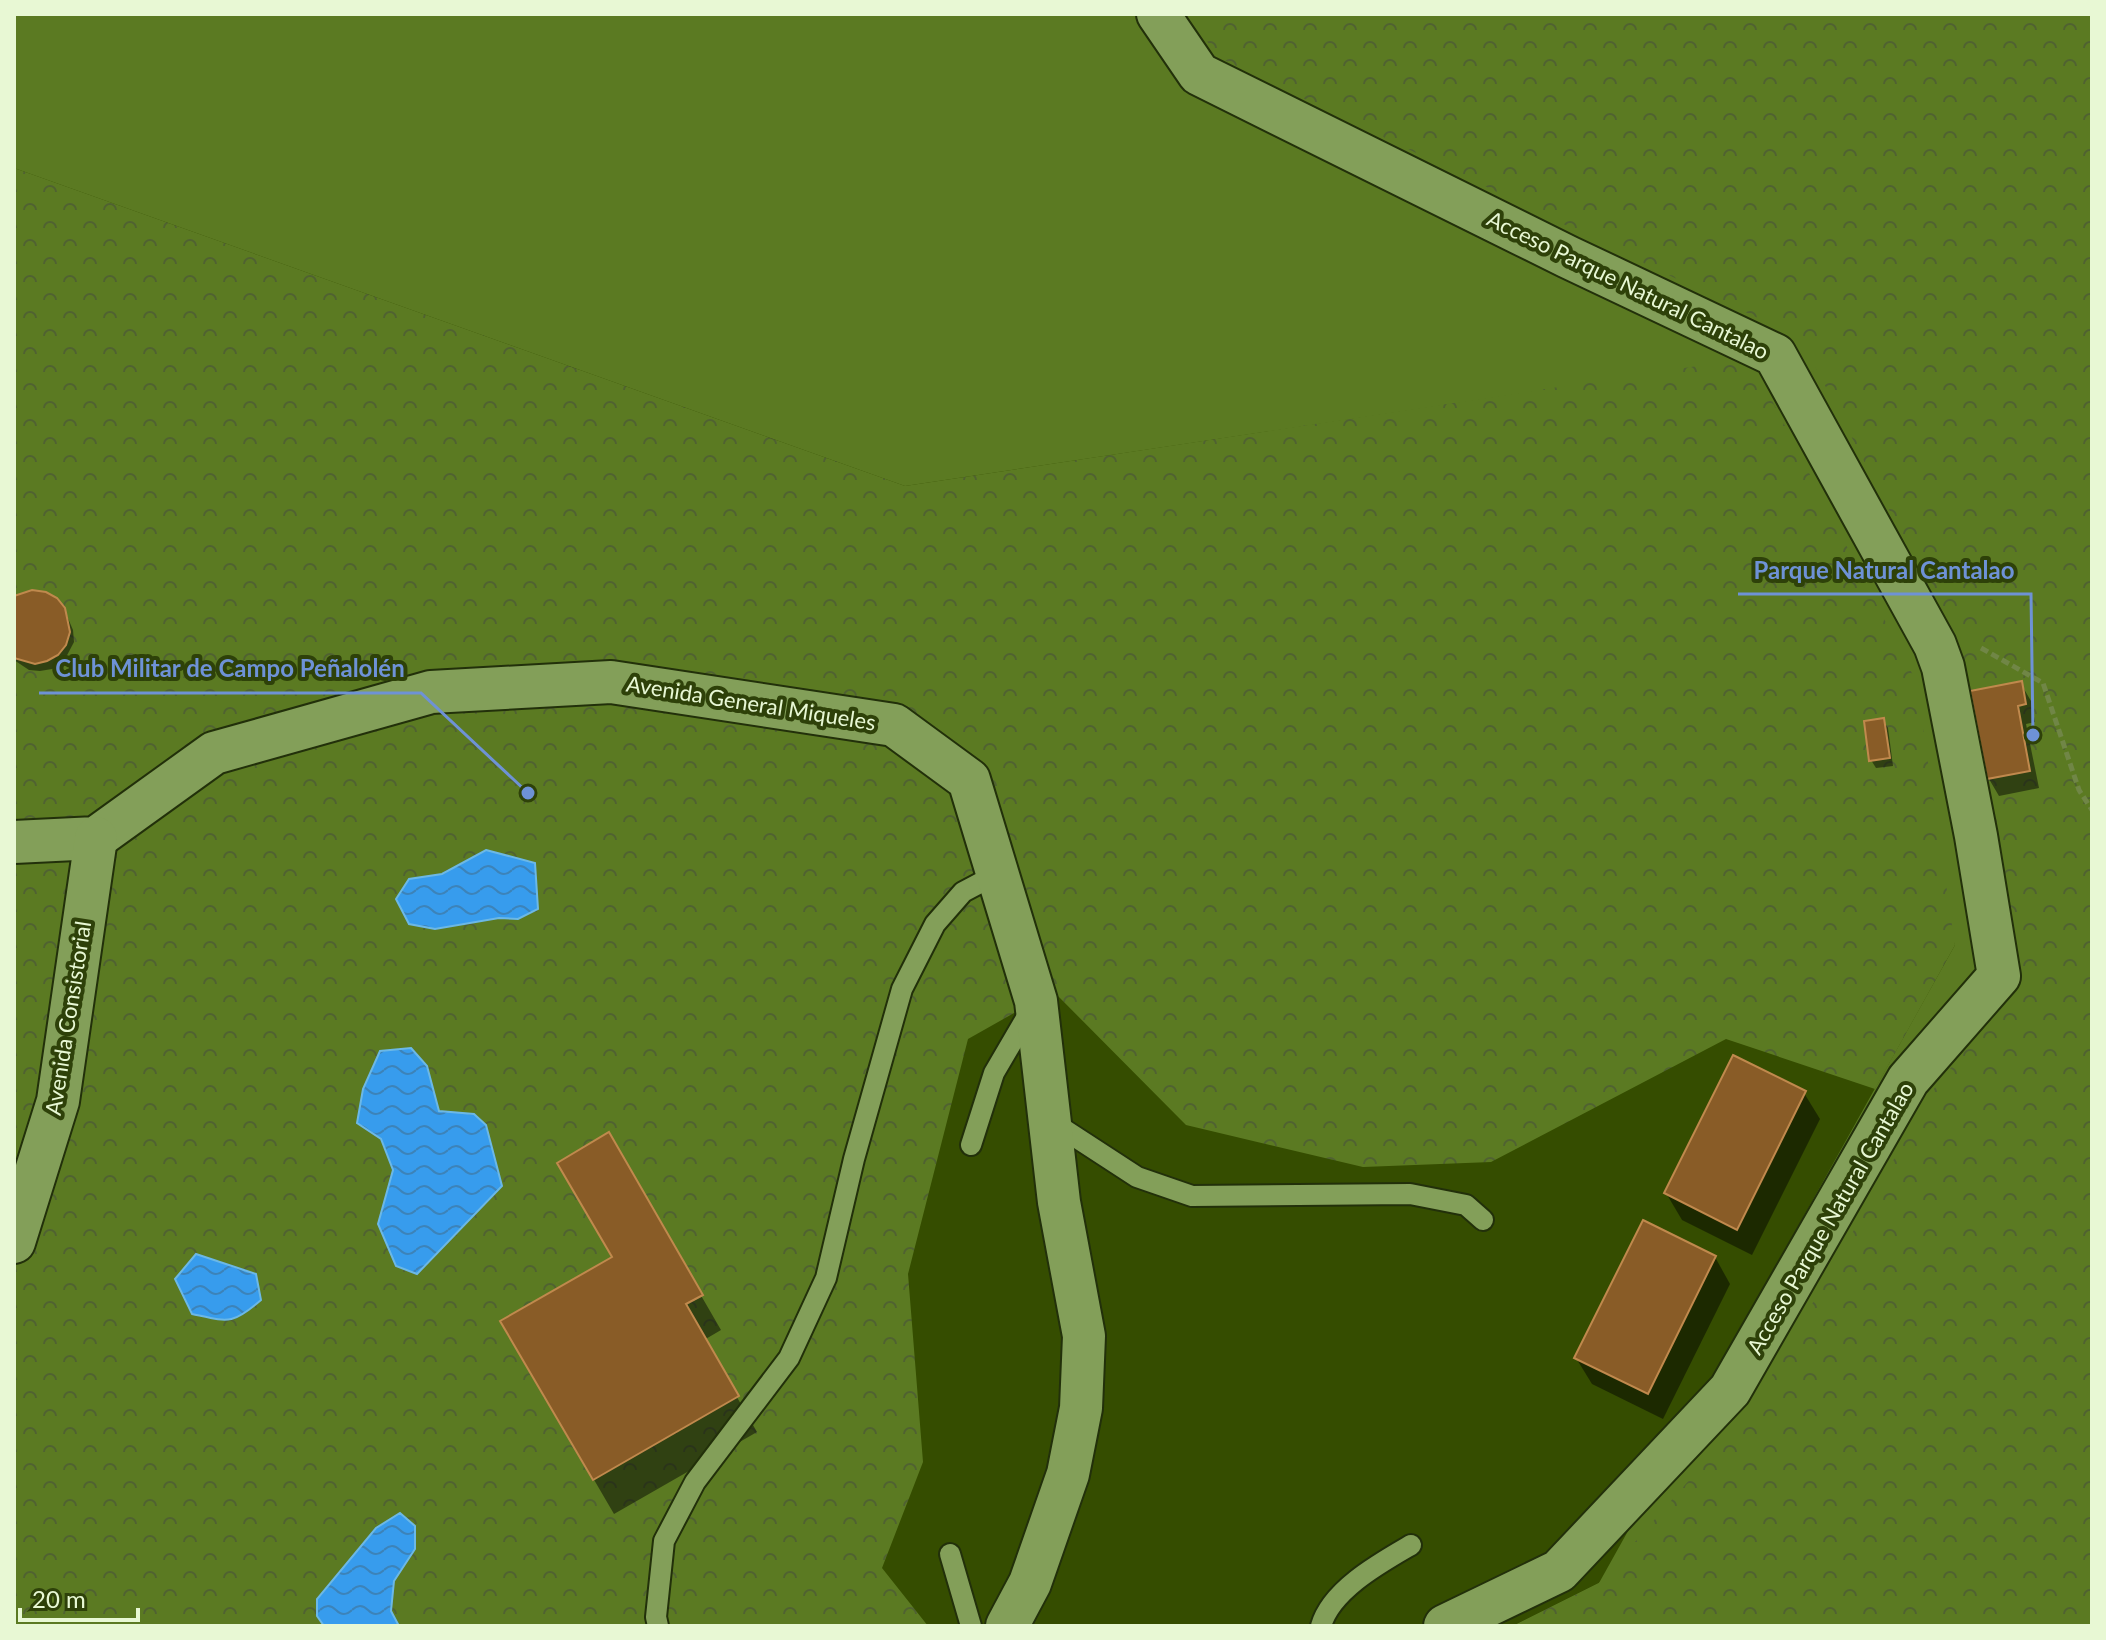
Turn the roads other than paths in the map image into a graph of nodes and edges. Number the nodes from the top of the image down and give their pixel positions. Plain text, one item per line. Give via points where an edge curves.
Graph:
1 (1158, 14) edge
2 (96, 838) junction
3 (14, 842) edge
4 (997, 874) junction
5 (1036, 1001) junction
6 (1051, 1121) junction
7 (971, 1145) dead end
8 (1483, 1220) dead end
9 (14, 1242) edge
10 (1411, 1545) dead end
11 (950, 1554) dead end
12 (658, 1626) edge
13 (971, 1626) edge
14 (1007, 1626) edge
15 (1321, 1626) edge
16 (1445, 1626) edge

1 - 16 street, Acceso Parque Natural Cantalao via 1199,74 1775,355 1935,645 1976,836 1999,976 1908,1080 1730,1390 1559,1571
2 - 3 street
2 - 4 street, Avenida General Miqueles via 214,753 431,692 611,682 894,725 969,780
2 - 9 street, Avenida Consistorial via 58,1101
4 - 5 street, Avenida General Miqueles
4 - 12 lane via 963,892 935,924 902,989 826,1278 789,1358 695,1482 664,1541
5 - 6 street, Avenida General Miqueles
5 - 7 lane via 994,1073
6 - 8 lane via 1137,1177 1192,1196 1410,1194 1466,1205
6 - 14 street, Avenida General Miqueles via 1059,1202 1084,1336 1081,1408 1068,1474 1030,1583
10 - 15 lane via 1363,1574 1324,1614
11 - 13 lane

